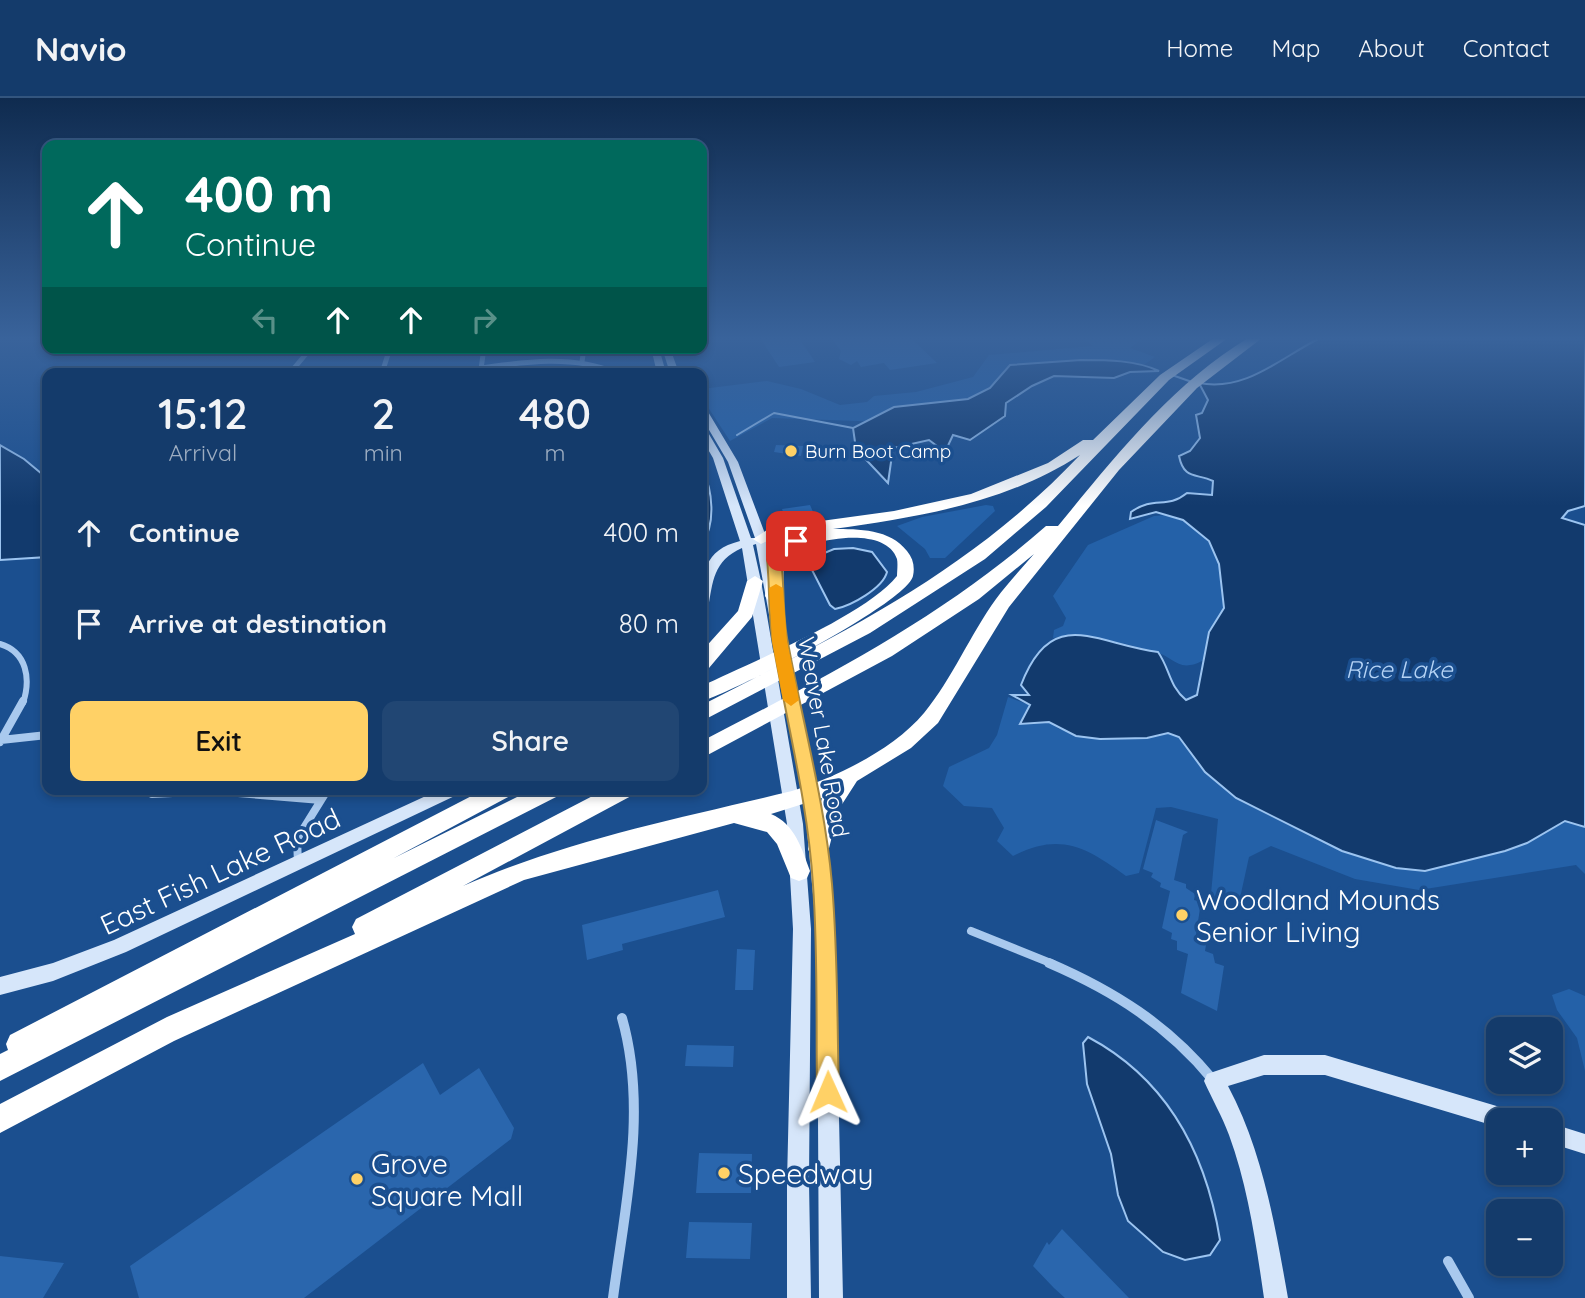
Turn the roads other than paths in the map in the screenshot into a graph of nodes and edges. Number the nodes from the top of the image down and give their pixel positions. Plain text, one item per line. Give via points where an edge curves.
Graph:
1 (1149, 394) edge
2 (1180, 394) edge
3 (1141, 401) junction
4 (707, 418) edge
5 (707, 440) edge
6 (1112, 470) junction
7 (845, 532) junction
8 (804, 539) junction
9 (753, 541) junction
10 (755, 581) junction
11 (707, 587) edge
12 (774, 596) junction
13 (773, 644) junction
14 (0, 645) edge
15 (707, 657) edge
16 (707, 691) edge
17 (707, 699) edge
18 (707, 711) edge
19 (42, 736) edge
20 (0, 741) edge
21 (707, 747) edge
22 (856, 773) junction
23 (265, 795) edge
24 (324, 795) edge
25 (443, 795) edge
26 (494, 795) edge
27 (514, 795) edge
28 (541, 795) edge
29 (615, 795) edge
30 (801, 797) junction
31 (321, 800) junction
32 (727, 816) junction
33 (819, 849) junction
34 (299, 864) junction
35 (799, 871) junction
36 (337, 878) junction
37 (971, 931) dead end
38 (0, 986) edge
39 (622, 1018) dead end
40 (167, 1031) junction
41 (0, 1054) edge
42 (0, 1068) edge
43 (1214, 1081) junction
44 (1486, 1113) edge
45 (0, 1119) edge
46 (1563, 1137) edge
47 (1585, 1144) edge
48 (1448, 1261) dead end
49 (613, 1298) edge
50 (799, 1298) edge
51 (831, 1298) edge
52 (1276, 1298) edge
53 (1469, 1298) edge

1 - 3 highway
2 - 6 highway
3 - 9 highway via 1044,473 1004,490 770,533
3 - 18 highway via 1054,491 959,570 877,621
4 - 9 main road, Weaver Lake Road via 733,462
5 - 9 main road, Weaver Lake Road
6 - 21 highway via 1040,540 914,634
6 - 22 highway via 1002,603 931,718 904,743
7 - 8 highway
7 - 16 highway via 868,534 898,550 906,567 902,586 846,621
7 - 17 highway via 881,534 905,551 911,582 901,595
8 - 9 highway
8 - 12 highway via 776,555
9 - 10 main road, Weaver Lake Road
9 - 11 main road via 729,547 713,561
9 - 12 main road, Weaver Lake Road
10 - 13 main road, Weaver Lake Road
10 - 15 highway via 747,613
12 - 13 main road, Weaver Lake Road
13 - 30 main road, Weaver Lake Road via 799,738
13 - 30 main road, Weaver Lake Road via 783,746
14 - 20 street via 17,650 28,684 19,712
19 - 20 street
22 - 30 highway
22 - 33 highway via 832,801
23 - 31 street
24 - 31 street
25 - 34 main road, East Fish Lake Road
26 - 36 highway
27 - 36 highway via 372,866
28 - 42 highway
29 - 40 highway
30 - 32 highway
30 - 33 main road, Weaver Lake Road
30 - 35 main road, Weaver Lake Road
31 - 34 street via 297,839
32 - 35 highway via 774,823 784,833
32 - 40 highway via 519,872
33 - 51 main road, Weaver Lake Road via 825,924
34 - 38 main road, East Fish Lake Road via 99,955
35 - 50 main road, Weaver Lake Road
36 - 41 highway
37 - 43 street via 1135,1004 1177,1037
39 - 49 street via 634,1056 631,1149
40 - 45 highway
43 - 44 main road via 1264,1065 1325,1065
43 - 52 main road via 1249,1156
46 - 47 main road
48 - 53 street

